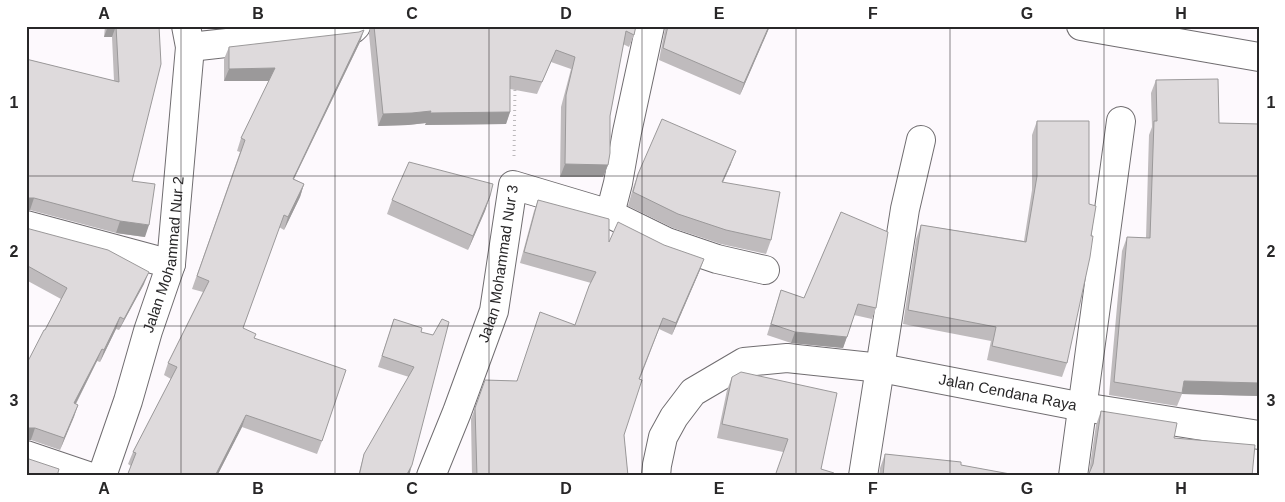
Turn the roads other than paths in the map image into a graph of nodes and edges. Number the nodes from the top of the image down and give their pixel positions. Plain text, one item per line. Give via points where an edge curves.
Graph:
1 (356, 26) edge
2 (650, 26) edge
3 (1094, 28) edge
4 (188, 37) edge
5 (1259, 57) edge
6 (1121, 120) dead end
7 (920, 140) dead end
8 (610, 214) junction
9 (26, 225) edge
10 (171, 264) junction
11 (766, 270) dead end
12 (881, 368) junction
13 (1083, 406) junction
14 (1259, 435) edge
15 (26, 455) edge
16 (88, 476) edge
17 (102, 476) edge
18 (430, 476) edge
19 (656, 476) edge
20 (863, 476) edge
21 (1074, 476) edge

1 - 4 street via 353,29
2 - 8 street
3 - 5 street
4 - 10 street, Jalan Mohammad Nur 2
6 - 13 street
7 - 12 street via 905,209
8 - 11 street, Jalan Mohammad Nur 3 via 667,242 717,259
8 - 18 street, Jalan Mohammad Nur 3 via 513,185 494,310
9 - 10 street
10 - 17 street, Jalan Mohammad Nur 2
12 - 13 street, Jalan Cendana Raya
12 - 19 street, Jalan Cendana Raya via 786,358 744,362 693,392 674,416 663,437
12 - 20 street
13 - 14 street, Jalan Cendana Raya
13 - 21 street
15 - 16 street

